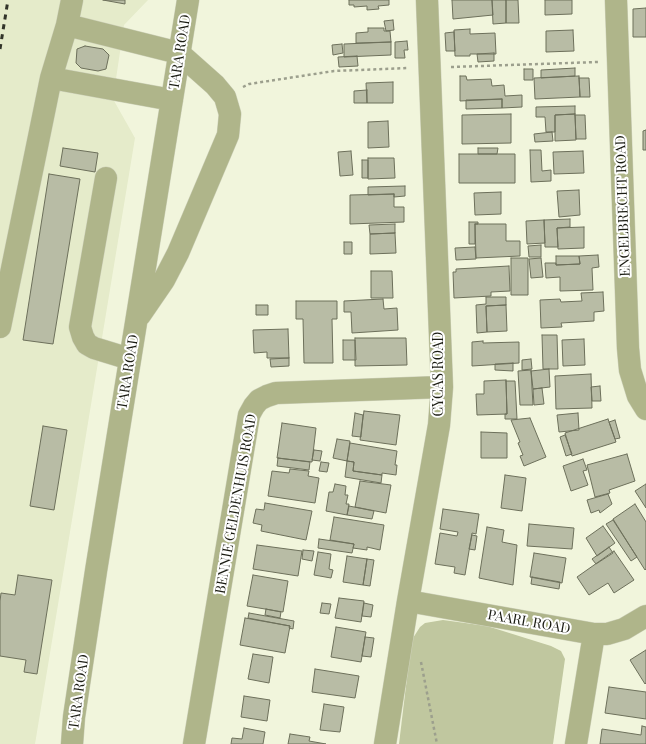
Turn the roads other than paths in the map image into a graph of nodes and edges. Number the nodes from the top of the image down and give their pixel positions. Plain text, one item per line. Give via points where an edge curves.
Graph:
1 (72, 0) edge
2 (188, 0) edge
3 (428, 0) edge
4 (616, 0) edge
5 (67, 25) junction
6 (179, 53) junction
7 (51, 78) junction
8 (172, 100) junction
9 (106, 178) dead end
10 (136, 321) junction
11 (0, 327) edge
12 (130, 359) junction
13 (442, 387) junction
14 (646, 409) edge
15 (408, 601) junction
16 (646, 616) edge
17 (594, 634) junction
18 (72, 744) edge
19 (194, 744) edge
20 (385, 744) edge
21 (576, 744) edge

1 - 5 street
2 - 6 street, TARA ROAD
3 - 13 street, CYCAS ROAD
4 - 14 street, ENGELBRECHT ROAD via 629,363 638,396
5 - 6 street
5 - 7 street
6 - 8 street, TARA ROAD
6 - 10 street via 225,97 230,114 228,135 178,253 164,280
7 - 8 street
7 - 11 street
8 - 10 street, TARA ROAD
9 - 12 street via 80,327 87,344
10 - 12 street, TARA ROAD
12 - 18 street, TARA ROAD via 74,717
13 - 15 street, CYCAS ROAD via 439,425
13 - 19 street, BENNIE GELDENHUIS ROAD via 276,393 260,400 254,406 249,415
15 - 17 street, PAARL ROAD
15 - 20 street, CYCAS ROAD
16 - 17 street, PAARL ROAD via 624,629 607,634
17 - 21 street

